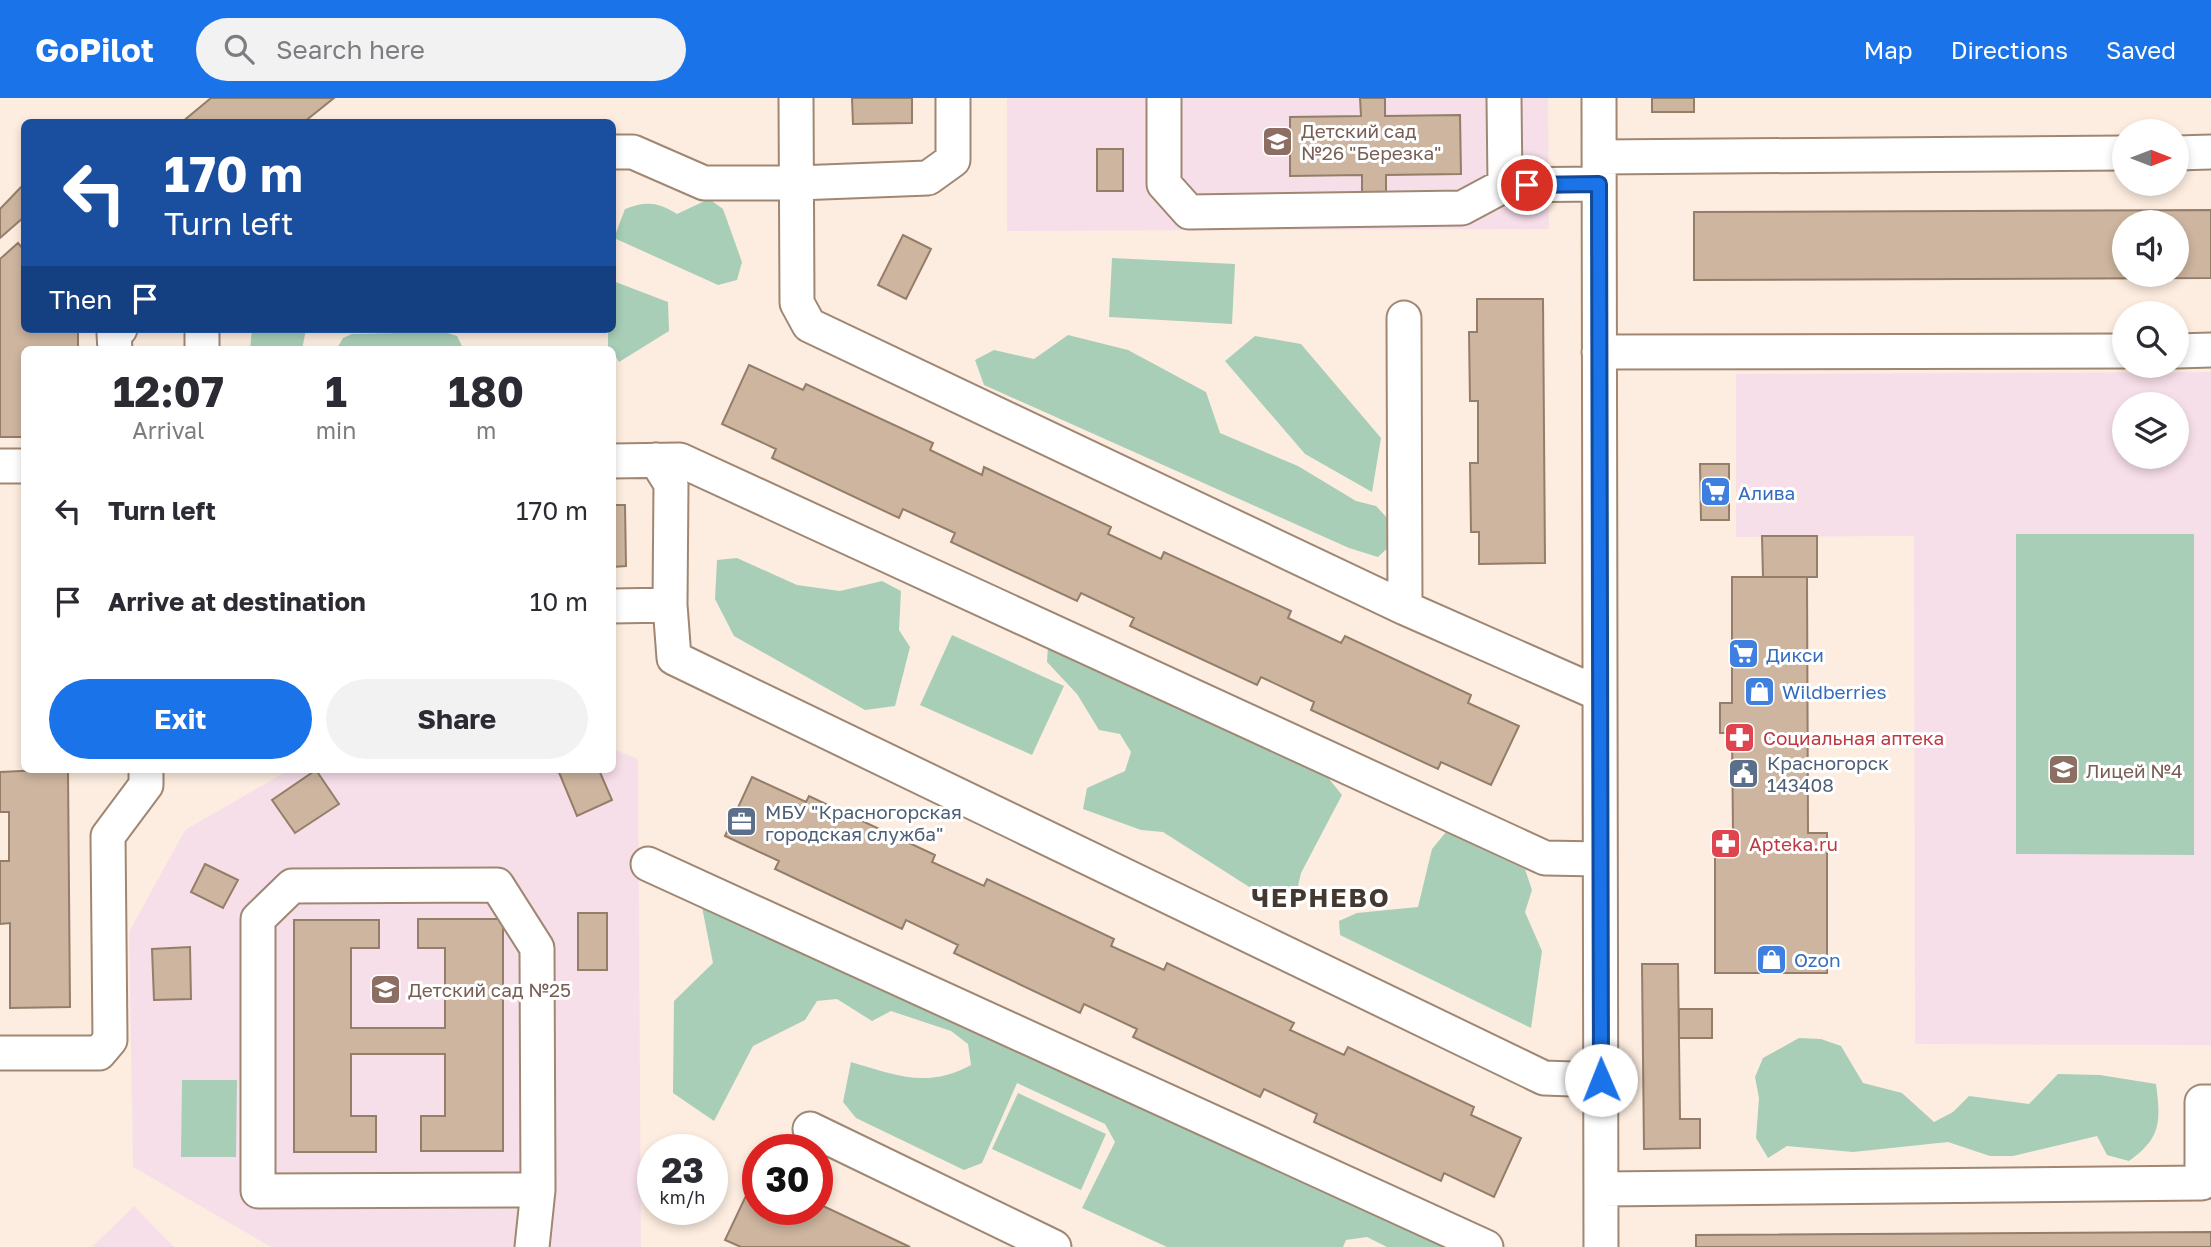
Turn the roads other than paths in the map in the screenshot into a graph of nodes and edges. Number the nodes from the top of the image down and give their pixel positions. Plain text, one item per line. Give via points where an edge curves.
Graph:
1 (796, 98) edge
2 (953, 98) edge
3 (1164, 98) edge
4 (1504, 98) edge
5 (1599, 98) edge
6 (616, 152) edge
7 (2211, 152) edge
8 (2112, 153) edge
9 (2189, 153) edge
10 (1599, 171) junction
11 (797, 183) junction
12 (1504, 185) junction
13 (1404, 318) dead end
14 (2112, 351) edge
15 (2189, 351) edge
16 (2211, 351) edge
17 (1599, 352) junction
18 (656, 460) junction
19 (616, 461) edge
20 (0, 466) edge
21 (21, 466) edge
22 (670, 605) junction
23 (616, 606) edge
24 (1405, 608) junction
25 (1600, 694) junction
26 (146, 773) edge
27 (1601, 859) junction
28 (648, 864) dead end
29 (0, 1054) edge
30 (1601, 1080) junction
31 (2211, 1102) edge
32 (810, 1129) dead end
33 (1601, 1189) junction
34 (538, 1190) junction
35 (532, 1247) edge
36 (1054, 1247) edge
37 (1486, 1247) edge
38 (1601, 1247) edge

1 - 11 street
2 - 11 street via 953,160 929,178
3 - 12 street via 1164,184 1189,212 1462,208
4 - 12 street
5 - 10 street
6 - 11 street via 633,152 704,183
7 - 9 street
8 - 10 street
10 - 12 street
10 - 17 street
11 - 24 street via 797,303 808,325
13 - 24 street
14 - 17 street
15 - 16 street
17 - 25 street
18 - 19 street
18 - 22 street via 671,485
18 - 27 street via 680,460 1545,858
20 - 21 street
22 - 23 street
22 - 30 street via 674,658 1544,1078
24 - 25 street
25 - 27 street
26 - 29 street via 146,785 108,836 110,1040 99,1053
27 - 30 street
28 - 37 street
30 - 33 street
31 - 33 street via 2202,1102 2202,1183
32 - 36 street
33 - 38 street
34 - 34 street via 258,1191 258,919 292,886 497,885 537,948
34 - 35 street

